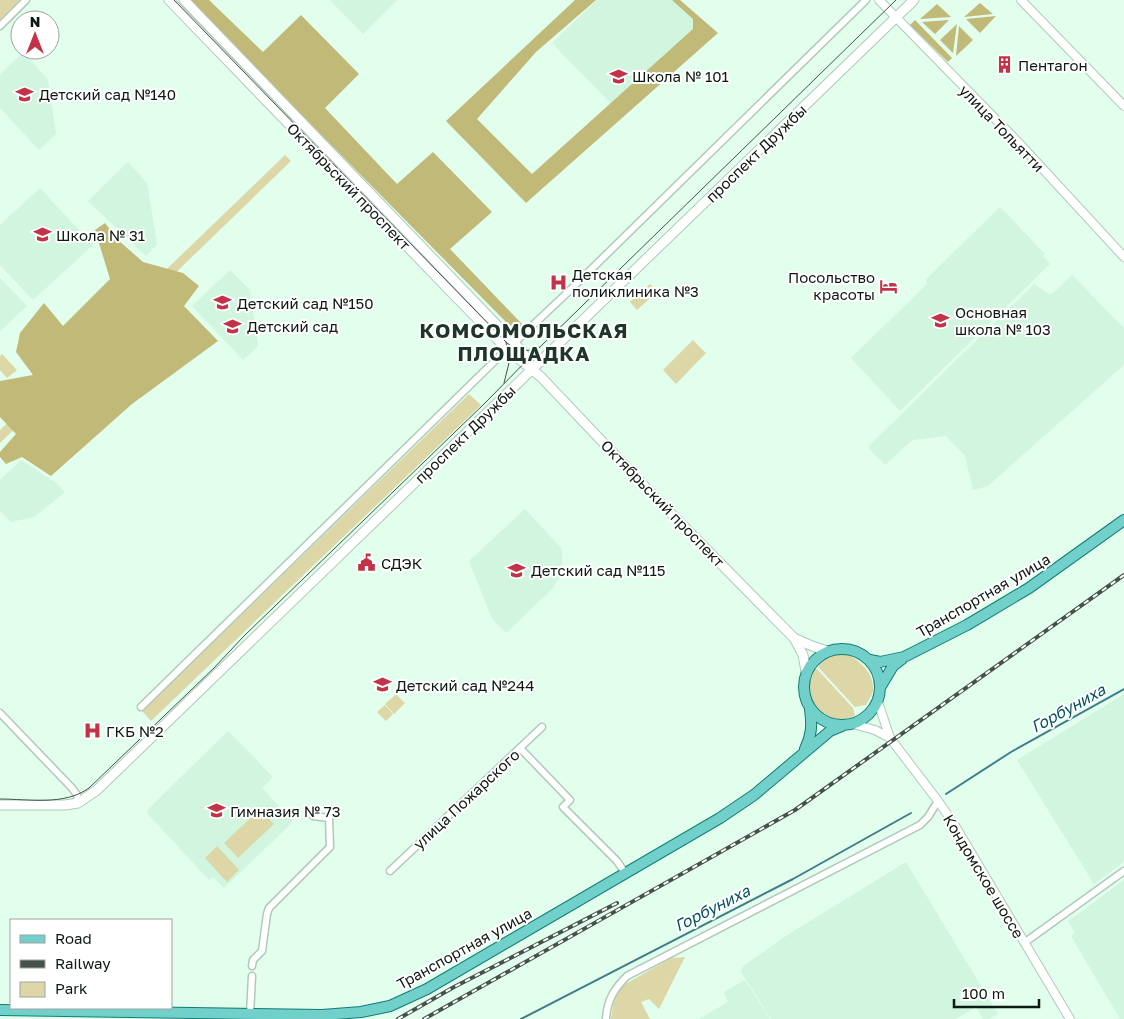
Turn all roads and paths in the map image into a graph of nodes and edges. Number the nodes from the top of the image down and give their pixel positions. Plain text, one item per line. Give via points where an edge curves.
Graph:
1 (26, 0) edge
2 (169, 0) edge
3 (184, 0) edge
4 (866, 0) edge
5 (879, 0) edge
6 (914, 0) edge
7 (1021, 0) edge
8 (896, 18) junction
9 (0, 26) edge
10 (1124, 106) edge
11 (1124, 257) edge
12 (511, 346) junction
13 (532, 368) junction
14 (1124, 520) edge
15 (794, 638) junction
16 (827, 651) junction
17 (904, 657) junction
18 (870, 660) junction
19 (806, 671) junction
20 (880, 687) junction
21 (878, 702) junction
22 (141, 707) dead end
23 (810, 709) junction
24 (0, 713) edge
25 (853, 724) junction
26 (842, 726) junction
27 (542, 727) dead end
28 (890, 738) junction
29 (520, 748) junction
30 (804, 751) junction
31 (938, 800) junction
32 (78, 803) junction
33 (0, 805) edge
34 (312, 816) dead end
35 (390, 871) dead end
36 (1124, 871) edge
37 (625, 872) junction
38 (1024, 942) junction
39 (252, 966) dead end
40 (252, 976) dead end
41 (0, 1010) edge
42 (250, 1014) junction
43 (606, 1019) edge
44 (1070, 1019) edge

1 - 9 street
2 - 12 main road, Октябрьский проспект
3 - 12 main road, Октябрьский проспект
4 - 12 street
5 - 8 street, улица Тольятти
6 - 8 main road, проспект Дружбы
7 - 10 street
8 - 11 street, улица Тольятти via 1018,142
8 - 13 main road, проспект Дружбы
12 - 13 main road, Октябрьский проспект via 526,357
12 - 22 street
13 - 15 main road, Октябрьский проспект
13 - 32 main road, проспект Дружбы via 97,790
14 - 17 main road, Транспортная улица via 1029,588
15 - 16 main road, Октябрьский проспект
15 - 19 main road, Октябрьский проспект via 803,655
16 - 18 main road via 850,649
16 - 19 main road via 818,656
17 - 18 main road, Транспортная улица via 880,662
17 - 20 main road, Транспортная улица via 893,666
18 - 20 main road via 879,677
19 - 23 main road via 804,697
20 - 21 main road
21 - 25 main road via 872,712
21 - 28 street, Кондомское шоссе
23 - 26 main road via 830,724
23 - 30 main road via 812,726
24 - 32 street via 66,781 76,793
25 - 26 main road
25 - 28 street, Кондомское шоссе
26 - 30 main road, Транспортная улица
27 - 29 street, улица Пожарского
28 - 31 street, Кондомское шоссе
29 - 35 street, улица Пожарского
29 - 37 street via 570,800 563,807
30 - 37 main road, Транспортная улица via 734,809
31 - 38 street, Кондомское шоссе
31 - 43 street via 920,825 627,976 611,995
32 - 33 main road
34 - 39 street via 329,818 330,847 270,908 262,951
36 - 38 street
37 - 42 main road, Транспортная улица via 427,989 390,1006 322,1015
38 - 44 street, Кондомское шоссе
40 - 42 street
41 - 42 main road, Транспортная улица

